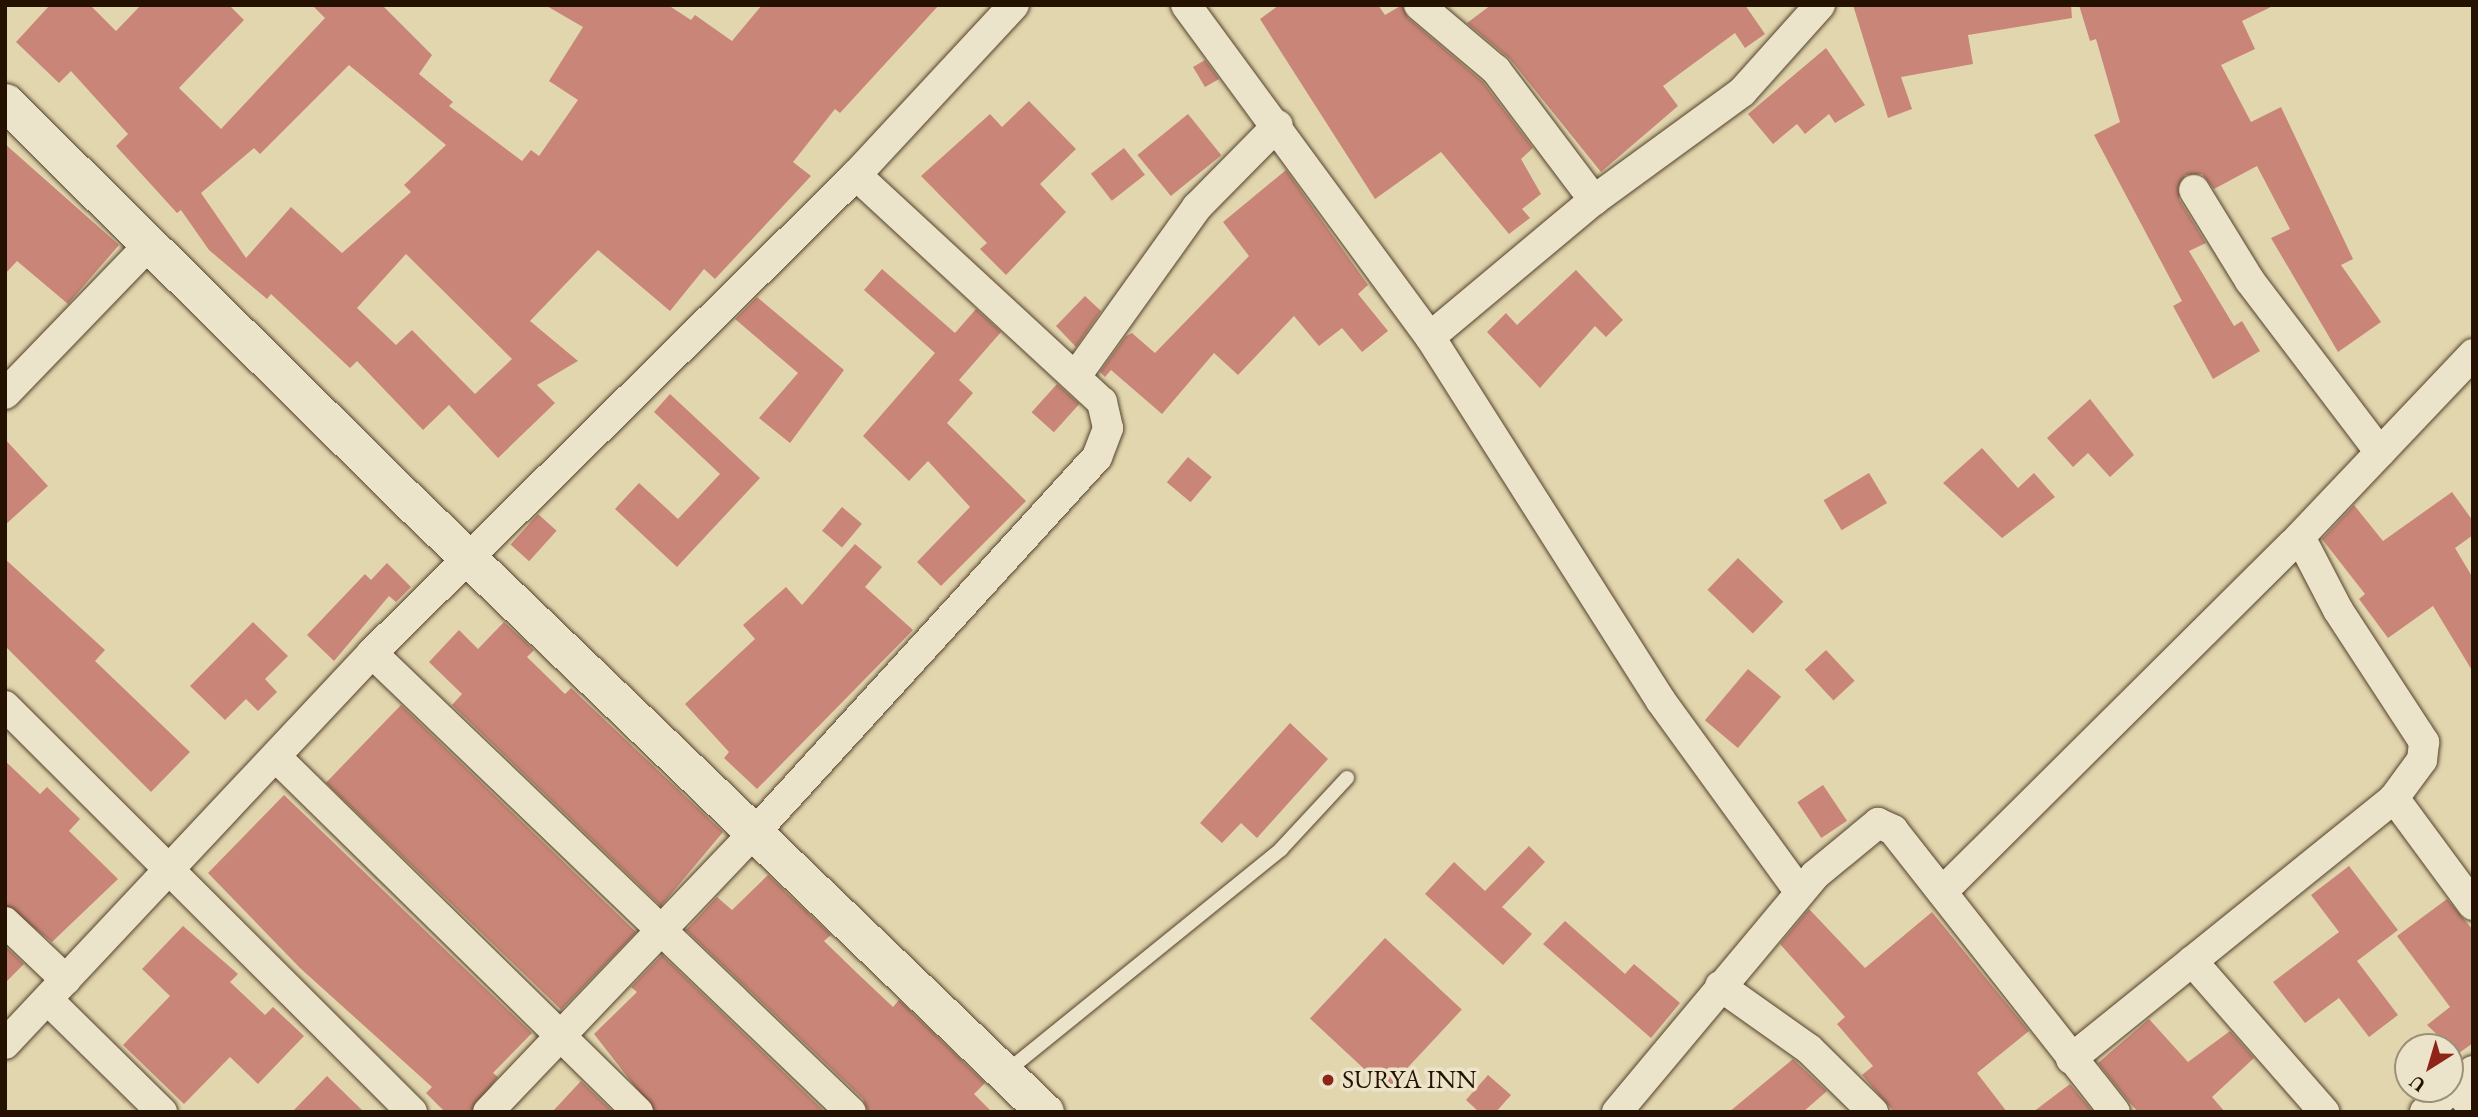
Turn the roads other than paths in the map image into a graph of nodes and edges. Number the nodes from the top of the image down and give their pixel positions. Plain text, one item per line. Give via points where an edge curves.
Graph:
1 (1014, 5) edge
2 (1186, 5) edge
3 (1419, 5) edge
4 (1820, 5) edge
5 (5, 102) edge
6 (1278, 125) junction
7 (856, 175) junction
8 (2194, 190) dead end
9 (1594, 200) junction
10 (151, 243) junction
11 (1430, 337) junction
12 (2473, 354) edge
13 (1076, 376) junction
14 (5, 394) edge
15 (2380, 453) junction
16 (2300, 537) junction
17 (468, 558) junction
18 (372, 653) junction
19 (5, 706) edge
20 (275, 757) junction
21 (1347, 778) dead end
22 (2394, 798) junction
23 (757, 830) junction
24 (173, 869) junction
25 (1800, 892) junction
26 (1942, 892) junction
27 (2473, 905) edge
28 (5, 922) edge
29 (663, 927) junction
30 (2192, 961) junction
31 (1720, 986) junction
32 (57, 990) junction
33 (559, 1034) junction
34 (5, 1044) edge
35 (2071, 1059) junction
36 (1005, 1073) junction
37 (2467, 1089) edge
38 (162, 1112) edge
39 (412, 1112) edge
40 (488, 1112) edge
41 (638, 1112) edge
42 (851, 1112) edge
43 (1045, 1112) edge
44 (1617, 1112) edge
45 (1873, 1112) edge
46 (2115, 1112) edge
47 (2324, 1112) edge
48 (2425, 1112) edge

1 - 7 street
2 - 6 street
3 - 9 street via 1496,70
4 - 9 street via 1742,92
5 - 10 street
6 - 11 street
6 - 13 street via 1197,208
7 - 13 street
7 - 17 street
8 - 15 street via 2250,281
9 - 11 street
10 - 14 street
10 - 17 street
11 - 25 street via 1661,701
12 - 15 street
13 - 23 street via 1108,411 1090,469
15 - 16 street
16 - 22 street via 2338,610 2424,742 2422,761
16 - 26 street
17 - 18 street
17 - 23 street
18 - 20 street
18 - 29 street
19 - 24 street
20 - 24 street
20 - 33 street
21 - 36 lane via 1281,849
22 - 27 street
22 - 30 street
23 - 29 street
23 - 36 street
24 - 32 street
24 - 39 street
25 - 26 street via 1864,829 1878,823 1893,830
25 - 31 street
26 - 35 street
28 - 32 street
29 - 33 street
29 - 42 street
30 - 35 street
30 - 47 street
31 - 44 street
31 - 45 street via 1809,1049
32 - 34 street
32 - 38 street
33 - 40 street
33 - 41 street
35 - 46 street
36 - 43 street
37 - 48 street

